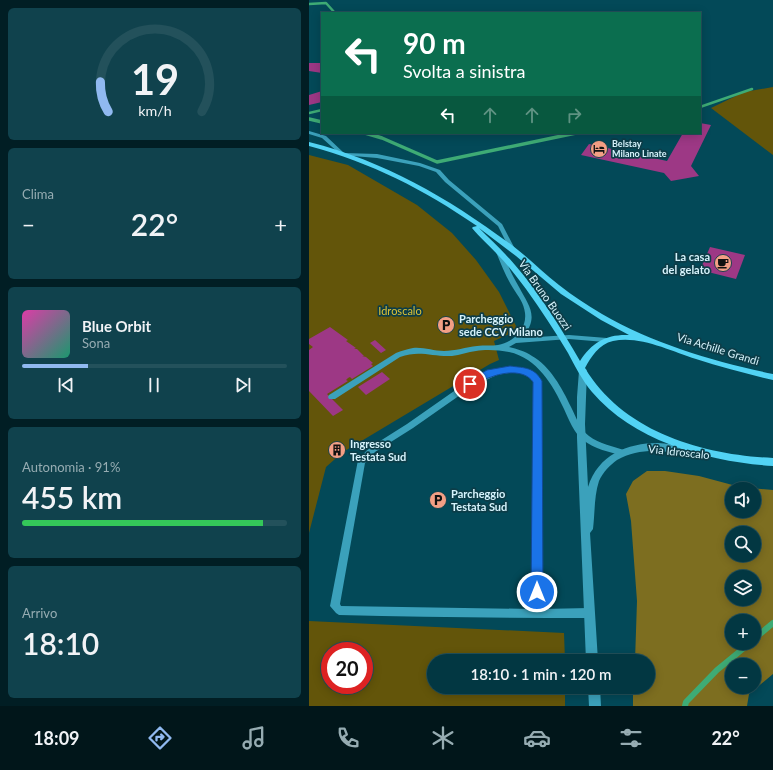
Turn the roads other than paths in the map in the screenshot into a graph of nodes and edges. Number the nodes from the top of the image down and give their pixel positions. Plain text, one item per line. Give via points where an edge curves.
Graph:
1 (309, 132) edge
2 (309, 144) edge
3 (343, 154) junction
4 (452, 207) junction
5 (512, 249) junction
6 (498, 250) junction
7 (561, 337) junction
8 (605, 340) junction
9 (516, 341) junction
10 (656, 343) junction
11 (495, 348) junction
12 (582, 369) junction
13 (773, 378) edge
14 (332, 397) dead end
15 (582, 434) junction
16 (623, 453) junction
17 (733, 459) junction
18 (773, 462) edge
19 (585, 555) junction
20 (589, 613) junction
21 (537, 614) junction
22 (592, 654) edge
23 (594, 694) edge
24 (595, 706) edge

1 - 3 lane, Via Bruno Buozzi via 324,137
2 - 3 main road, Via Bruno Buozzi
3 - 4 main road, Via Bruno Buozzi via 385,169 429,191
3 - 5 lane, Via Bruno Buozzi via 377,156 438,171 500,225
4 - 5 main road, Via Bruno Buozzi
4 - 6 main road, Via Bruno Buozzi
5 - 10 main road, Via Bruno Buozzi via 571,297 625,329
6 - 7 main road, Via Bruno Buozzi via 524,280
6 - 9 lane via 528,310 527,328
7 - 8 lane
7 - 9 lane
7 - 12 main road, Via Bruno Buozzi
8 - 10 main road via 630,337
8 - 12 main road via 589,351
9 - 11 lane
10 - 13 main road, Via Achille Grandi
11 - 14 lane via 478,348 447,354 409,350
11 - 15 lane via 523,353 543,368
12 - 15 street, Via Idroscalo
12 - 17 main road via 599,394 631,421 681,445
15 - 16 lane via 596,443
15 - 19 street, Via Idroscalo
16 - 17 street, Via Idroscalo via 653,447
16 - 19 street, Via Idroscalo via 605,465 595,478
17 - 18 main road
19 - 20 street, Via Idroscalo
20 - 21 lane
20 - 22 street, Via Idroscalo
21 - 21 lane via 537,381 533,374 526,372 500,371 480,377 372,450 361,462 335,606 337,610 347,611
23 - 24 street

